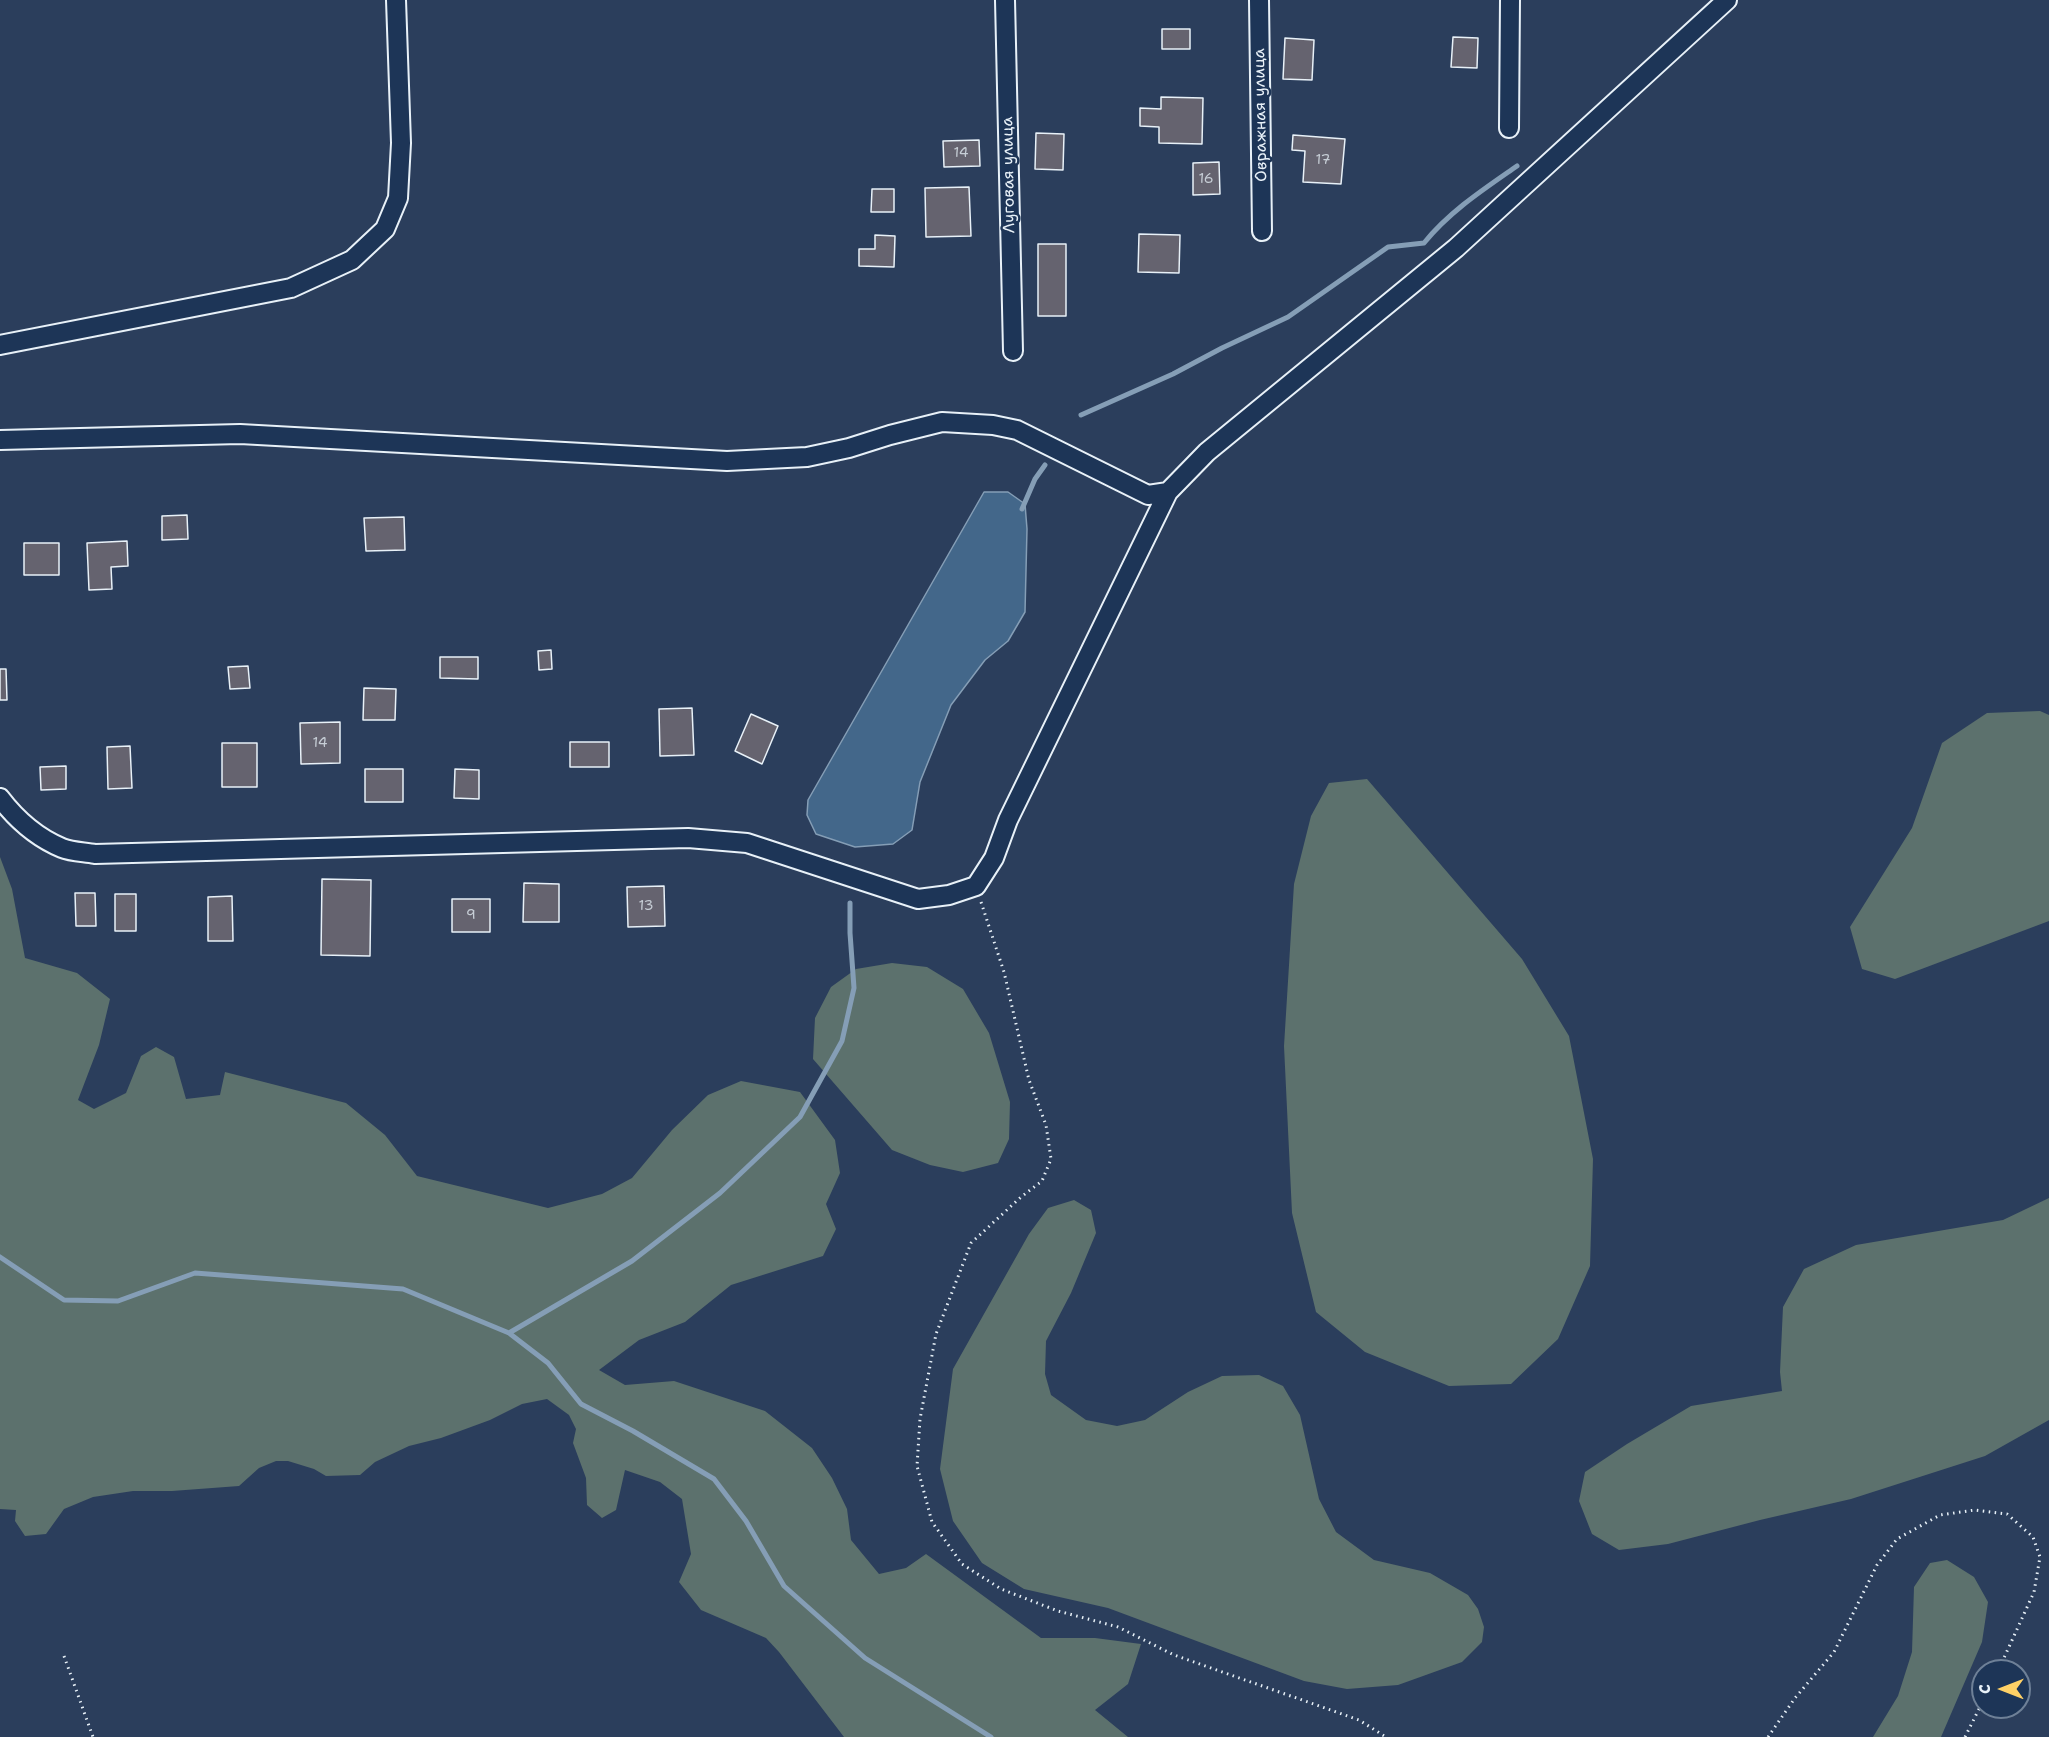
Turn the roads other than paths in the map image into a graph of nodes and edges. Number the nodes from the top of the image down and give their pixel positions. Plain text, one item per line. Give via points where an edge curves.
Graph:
1 (396, 0) edge
2 (1005, 0) edge
3 (1259, 0) edge
4 (1510, 0) edge
5 (1726, 0) edge
6 (1509, 128) dead end
7 (1262, 231) dead end
8 (0, 345) edge
9 (1013, 351) dead end
10 (0, 440) edge
11 (1168, 492) junction
12 (0, 798) edge

1 - 8 street via 401,143 398,198 385,230 352,260 291,288
2 - 9 street, Луговая улица
3 - 7 street, Овражная улица
4 - 6 street
5 - 11 street via 1456,248 1207,452
10 - 11 street via 240,434 727,461 807,457 942,422 1017,430 1148,495
11 - 12 street via 1008,820 994,858 976,886 949,895 918,899 747,843 688,838 95,854 64,849 37,835

